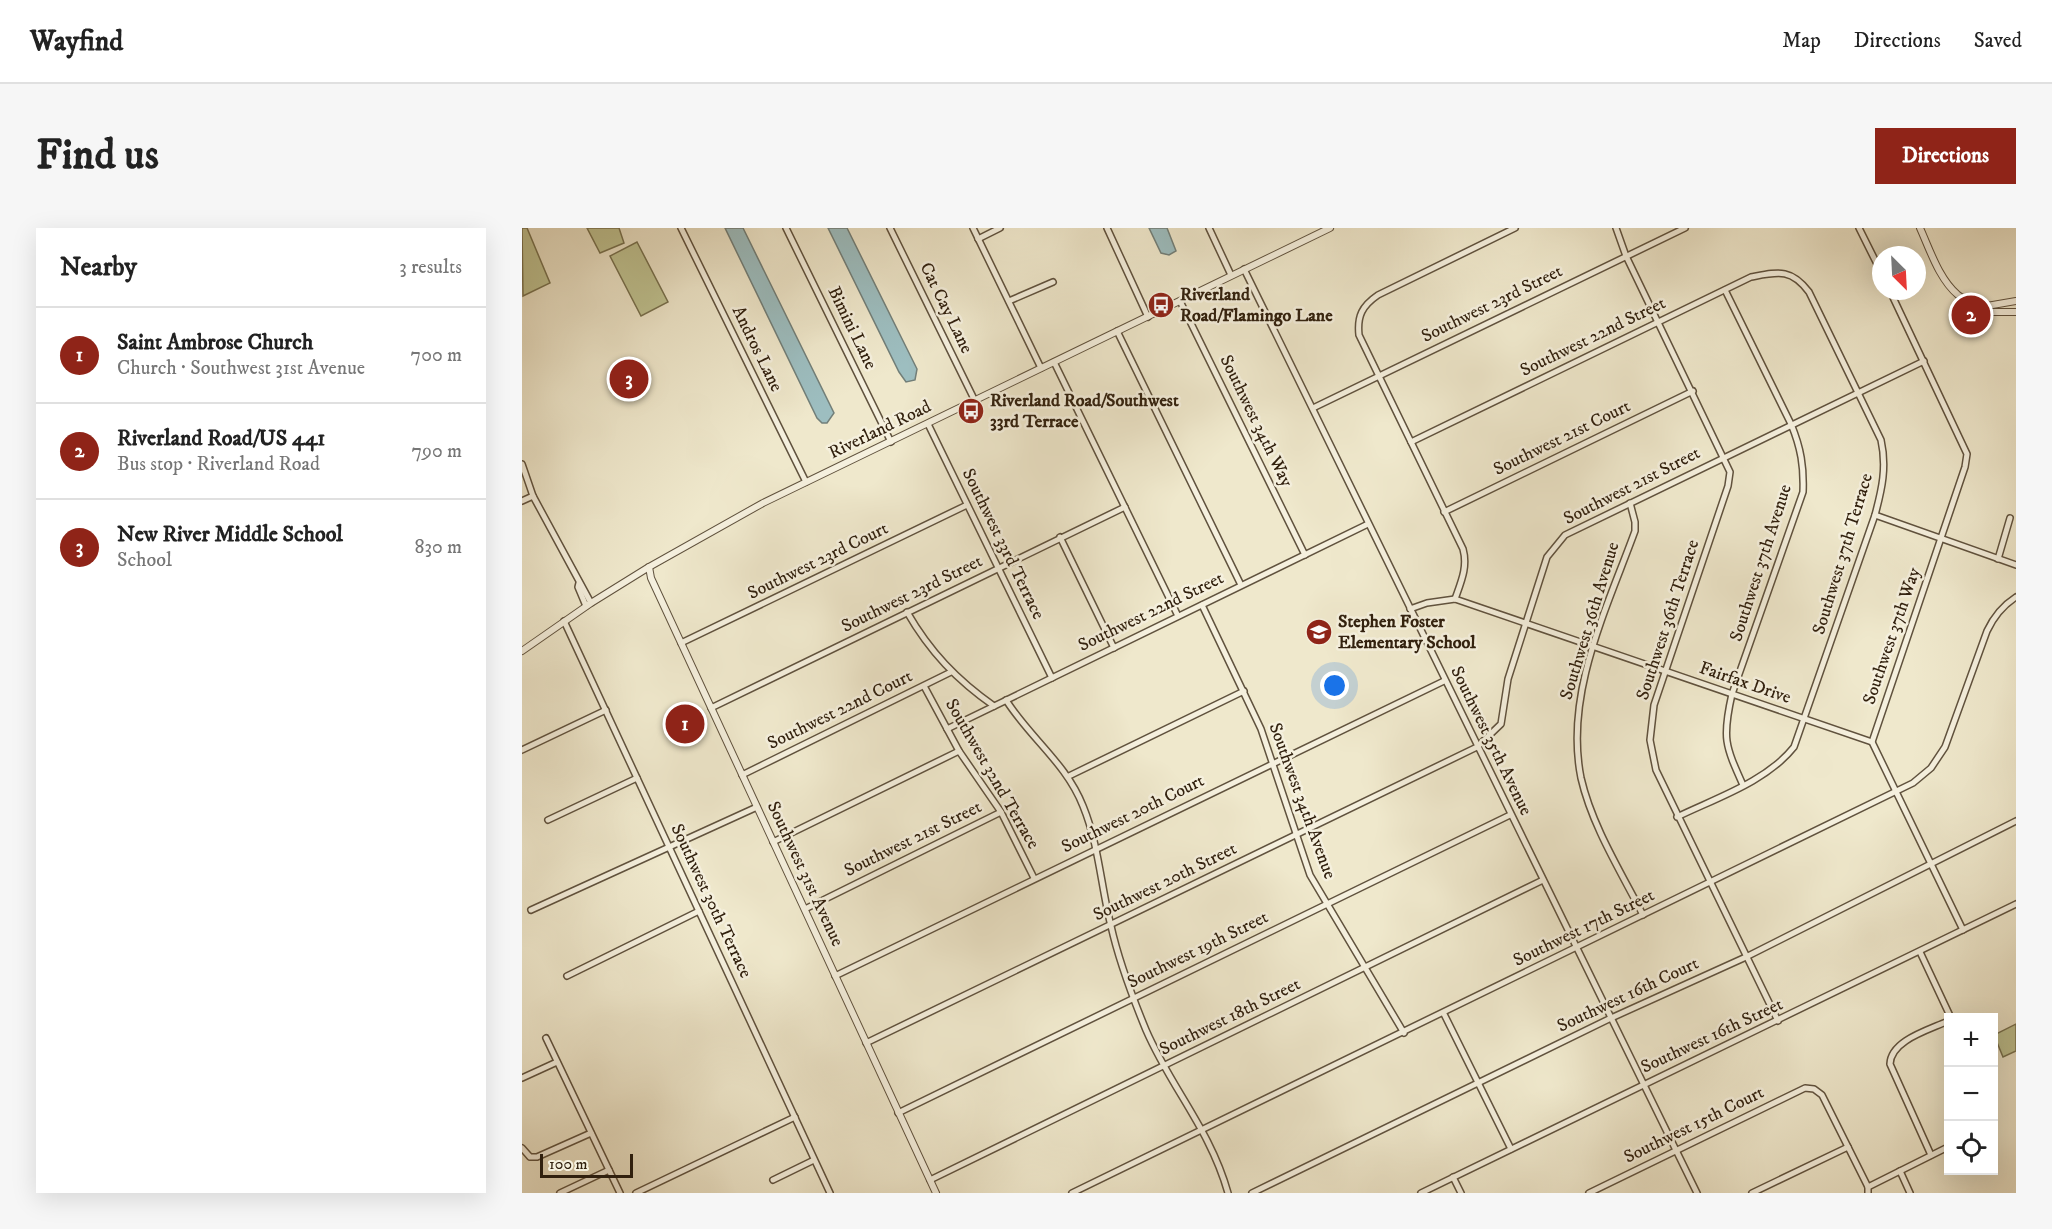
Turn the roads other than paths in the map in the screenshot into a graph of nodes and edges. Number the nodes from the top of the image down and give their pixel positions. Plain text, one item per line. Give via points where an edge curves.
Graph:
1 (681, 228) edge
2 (786, 228) edge
3 (890, 228) edge
4 (973, 228) edge
5 (1000, 228) edge
6 (1107, 228) edge
7 (1209, 228) edge
8 (1330, 228) edge
9 (1515, 228) edge
10 (1616, 228) edge
11 (1685, 228) edge
12 (1859, 228) edge
13 (1920, 228) edge
14 (1315, 231) edge
15 (978, 239) junction
16 (1872, 254) edge
17 (1626, 256) junction
18 (1244, 269) junction
19 (1791, 274) joint
20 (1231, 276) junction
21 (1053, 282) dead end
22 (1725, 290) junction
23 (1894, 300) edge
24 (1009, 301) junction
25 (1180, 301) junction
26 (2016, 301) edge
27 (1981, 307) junction
28 (2016, 312) edge
29 (1148, 316) junction
30 (1659, 321) junction
31 (1117, 331) junction
32 (1924, 361) junction
33 (1054, 362) junction
34 (1041, 368) junction
35 (1378, 376) junction
36 (1693, 391) junction
37 (1858, 392) junction
38 (975, 401) junction
39 (1313, 408) junction
40 (928, 424) junction
41 (1791, 424) junction
42 (891, 442) junction
43 (1411, 442) junction
44 (1725, 456) junction
45 (522, 464) edge
46 (806, 482) junction
47 (533, 496) junction
48 (522, 501) edge
49 (1630, 503) junction
50 (967, 506) junction
51 (1125, 507) junction
52 (1444, 512) junction
53 (1875, 515) junction
54 (2010, 518) dead end
55 (1368, 524) junction
56 (1060, 537) junction
57 (1941, 538) junction
58 (1305, 555) junction
59 (1998, 559) junction
60 (2016, 565) edge
61 (649, 567) junction
62 (998, 569) junction
63 (1241, 585) junction
64 (2016, 597) edge
65 (1455, 599) junction
66 (588, 604) junction
67 (1202, 605) junction
68 (1410, 609) junction
69 (907, 612) junction
70 (1178, 616) junction
71 (564, 621) junction
72 (1525, 623) junction
73 (681, 643) junction
74 (1594, 647) junction
75 (1114, 648) junction
76 (522, 651) edge
77 (1665, 671) junction
78 (951, 672) junction
79 (1052, 678) junction
80 (1444, 681) junction
81 (924, 686) junction
82 (1244, 691) junction
83 (1732, 694) junction
84 (1006, 700) junction
85 (994, 706) junction
86 (711, 708) junction
87 (606, 710) junction
88 (1804, 719) junction
89 (947, 729) junction
90 (1872, 742) junction
91 (1477, 747) junction
92 (522, 750) edge
93 (959, 751) junction
94 (1272, 763) junction
95 (742, 774) junction
96 (1069, 776) junction
97 (637, 778) junction
98 (1743, 785) junction
99 (1896, 793) junction
100 (757, 807) junction
101 (1001, 812) junction
102 (1510, 815) junction
103 (1677, 817) junction
104 (548, 820) dead end
105 (2016, 821) edge
106 (1295, 836) junction
107 (773, 842) junction
108 (668, 845) junction
109 (1096, 848) junction
110 (1930, 862) junction
111 (1034, 878) junction
112 (1543, 880) junction
113 (1710, 883) junction
114 (1325, 904) junction
115 (2016, 904) edge
116 (805, 909) junction
117 (531, 910) dead end
118 (699, 911) junction
119 (1643, 915) junction
120 (1110, 925) junction
121 (1963, 930) junction
122 (1575, 949) junction
123 (1920, 952) junction
124 (1746, 957) junction
125 (1363, 968) junction
126 (567, 976) dead end
127 (835, 976) junction
128 (1133, 999) junction
129 (1947, 1013) edge
130 (1444, 1014) junction
131 (1609, 1019) junction
132 (1778, 1021) junction
133 (1944, 1022) edge
134 (1404, 1033) junction
135 (546, 1038) dead end
136 (866, 1043) junction
137 (557, 1062) junction
138 (1165, 1065) junction
139 (522, 1078) edge
140 (1479, 1083) junction
141 (1642, 1086) junction
142 (898, 1113) junction
143 (795, 1118) junction
144 (1203, 1129) junction
145 (591, 1133) junction
146 (1848, 1147) junction
147 (522, 1148) edge
148 (1511, 1149) junction
149 (1944, 1149) edge
150 (1676, 1151) junction
151 (1931, 1155) junction
152 (814, 1160) junction
153 (609, 1170) junction
154 (1900, 1171) junction
155 (1453, 1178) junction
156 (773, 1180) dead end
157 (930, 1180) junction
158 (1868, 1190) edge
159 (560, 1193) edge
160 (620, 1193) edge
161 (636, 1193) edge
162 (830, 1193) edge
163 (936, 1193) edge
164 (1072, 1193) edge
165 (1228, 1193) edge
166 (1252, 1193) edge
167 (1421, 1193) edge
168 (1461, 1193) edge
169 (1589, 1193) edge
170 (1697, 1193) edge
171 (1752, 1193) edge
172 (1910, 1193) edge

1 - 46 street, Andros Lane
2 - 42 street, Bimini Lane
3 - 38 street, Cat Cay Lane
4 - 15 street
5 - 15 street
6 - 29 street
7 - 20 street
8 - 14 street, Riverland Road
9 - 35 street via 1378,295 1361,311 1359,335
10 - 17 street, Southwest 36th Terrace
11 - 17 street, Southwest 23rd Street
12 - 16 street
13 - 27 street via 1953,289
14 - 18 street, Riverland Road
15 - 24 street
17 - 30 street, Southwest 36th Terrace
17 - 35 street, Southwest 23rd Street
18 - 20 street, Riverland Road
18 - 39 street, Southwest 35th Avenue
19 - 22 street, Southwest 22nd Street via 1774,272 1752,277
19 - 37 street, Southwest 37th Terrace via 1809,292
20 - 25 street, Riverland Road
21 - 24 street
22 - 30 street, Southwest 22nd Street
22 - 41 street, Southwest 37th Avenue
23 - 32 street, Southwest 37th Way
24 - 34 street
25 - 29 street, Riverland Road
25 - 58 street, Southwest 34th Way
26 - 27 street
27 - 28 street via 1992,313
29 - 31 street, Riverland Road
30 - 36 street, Southwest 36th Terrace
30 - 43 street, Southwest 22nd Street
31 - 33 street, Riverland Road
31 - 63 street
32 - 37 street, Southwest 21st Street
32 - 57 street, Southwest 37th Way via 1967,454
33 - 34 street, Riverland Road
33 - 51 street
34 - 38 street, Riverland Road
35 - 39 street, Southwest 23rd Street
35 - 43 street
36 - 44 street, Southwest 36th Terrace
36 - 52 street, Southwest 21st Court
37 - 41 street, Southwest 21st Street
37 - 53 street, Southwest 37th Terrace via 1881,440 1885,458
38 - 40 street, Riverland Road
39 - 55 street, Southwest 35th Avenue
40 - 42 street, Riverland Road
40 - 50 street, Southwest 33rd Terrace
41 - 44 street, Southwest 21st Street
41 - 83 street, Southwest 37th Avenue via 1804,465 1803,492
42 - 46 street, Riverland Road
43 - 52 street
44 - 49 street, Southwest 21st Street
44 - 77 street, Southwest 36th Terrace via 1730,472 1728,486
45 - 47 street
46 - 61 street, Riverland Road
47 - 48 street
47 - 66 street
49 - 72 street, Southwest 21st Street via 1565,535 1554,545
49 - 74 street, Southwest 36th Avenue via 1635,531
50 - 62 street, Southwest 33rd Terrace
50 - 73 street, Southwest 23rd Court
51 - 56 street, Southwest 23rd Street
51 - 70 street
52 - 65 street via 1466,560
53 - 57 street
53 - 88 street, Southwest 37th Terrace
54 - 59 street
55 - 58 street, Southwest 22nd Street
55 - 68 street, Southwest 35th Avenue
56 - 62 street, Southwest 23rd Street
56 - 75 street
57 - 59 street
57 - 90 street, Southwest 37th Way
58 - 63 street, Southwest 22nd Street
59 - 60 street
61 - 66 street, Riverland Road
61 - 73 street, Southwest 31st Avenue
62 - 69 street, Southwest 23rd Street
62 - 79 street, Southwest 33rd Terrace
63 - 67 street, Southwest 22nd Street
64 - 99 street, Southwest 17th Street via 2000,610 1987,631 1945,747 1931,768
65 - 68 street, Fairfax Drive
65 - 72 street, Fairfax Drive
66 - 71 street, Riverland Road
67 - 70 street, Southwest 22nd Street
67 - 82 street, Southwest 34th Avenue
68 - 80 street, Southwest 35th Avenue
69 - 78 street via 923,640
69 - 86 street, Southwest 23rd Street
70 - 75 street, Southwest 22nd Street
71 - 76 street, Riverland Road
71 - 87 street, Southwest 30th Terrace
72 - 74 street, Fairfax Drive
72 - 91 street, Southwest 21st Street via 1508,679 1501,724
73 - 86 street, Southwest 31st Avenue
74 - 77 street, Fairfax Drive
74 - 119 street, Southwest 36th Avenue via 1577,710 1576,745 1582,779 1592,813
75 - 79 street, Southwest 22nd Street
77 - 83 street, Fairfax Drive
77 - 103 street, Southwest 36th Terrace via 1654,705 1650,740 1656,770
78 - 81 street, Southwest 22nd Court
78 - 85 street
79 - 84 street, Southwest 22nd Street
80 - 91 street, Southwest 35th Avenue
80 - 94 street, Southwest 20th Court
81 - 89 street, Southwest 32nd Terrace
81 - 95 street, Southwest 22nd Court
82 - 94 street, Southwest 34th Avenue
82 - 96 street
83 - 88 street, Fairfax Drive
83 - 98 street, Southwest 37th Avenue via 1725,739
84 - 85 street, Southwest 22nd Street
84 - 96 street via 1022,725
85 - 89 street, Southwest 22nd Street
86 - 95 street, Southwest 31st Avenue
87 - 92 street
87 - 97 street, Southwest 30th Terrace
88 - 90 street, Fairfax Drive
88 - 98 street via 1794,747 1782,762
89 - 93 street, Southwest 32nd Terrace
90 - 99 street
91 - 102 street, Southwest 35th Avenue
91 - 106 street, Southwest 20th Street
93 - 101 street, Southwest 32nd Terrace
93 - 107 street
94 - 106 street, Southwest 34th Avenue
94 - 109 street, Southwest 20th Court
95 - 100 street, Southwest 31st Avenue
96 - 109 street via 1084,807
97 - 104 street
97 - 108 street, Southwest 30th Terrace
98 - 103 street
99 - 110 street
99 - 113 street, Southwest 17th Street
100 - 107 street, Southwest 31st Avenue
100 - 108 street
101 - 111 street, Southwest 32nd Terrace
101 - 116 street, Southwest 21st Street
102 - 112 street, Southwest 35th Avenue
102 - 114 street, Southwest 19th Street
103 - 113 street, Southwest 36th Terrace
105 - 110 street, Southwest 16th Court
106 - 114 street, Southwest 34th Avenue
106 - 120 street, Southwest 20th Street
107 - 116 street, Southwest 31st Avenue
108 - 117 street
108 - 118 street, Southwest 30th Terrace
109 - 111 street, Southwest 20th Court
109 - 120 street
110 - 121 street
110 - 124 street, Southwest 16th Court
111 - 127 street, Southwest 20th Court
112 - 122 street, Southwest 35th Avenue
112 - 125 street, Southwest 18th Street
113 - 119 street, Southwest 17th Street
113 - 124 street, Southwest 36th Terrace
114 - 125 street, Southwest 34th Avenue
114 - 128 street, Southwest 19th Street
115 - 121 street, Southwest 16th Street
116 - 127 street, Southwest 31st Avenue
118 - 126 street
118 - 143 street, Southwest 30th Terrace
119 - 122 street, Southwest 17th Street
120 - 128 street
120 - 136 street, Southwest 20th Street
121 - 123 street, Southwest 16th Street
122 - 130 street, Southwest 17th Street
122 - 131 street, Southwest 35th Avenue
123 - 129 street
123 - 132 street, Southwest 16th Street
124 - 131 street, Southwest 16th Court
124 - 132 street, Southwest 36th Terrace
125 - 134 street, Southwest 34th Avenue
125 - 138 street, Southwest 18th Street
127 - 136 street, Southwest 31st Avenue
128 - 138 street
128 - 142 street, Southwest 19th Street
130 - 134 street, Southwest 17th Street
130 - 140 street
131 - 140 street, Southwest 16th Court
131 - 141 street, Southwest 35th Avenue
132 - 141 street, Southwest 16th Street
133 - 151 street via 1896,1047 1890,1065
134 - 144 street, Southwest 17th Street
135 - 137 street
136 - 142 street, Southwest 31st Avenue
137 - 139 street
137 - 145 street
138 - 144 street
138 - 157 street, Southwest 18th Street
140 - 148 street
140 - 166 street, Southwest 16th Court
141 - 148 street, Southwest 16th Street
141 - 150 street, Southwest 35th Avenue
142 - 157 street, Southwest 31st Avenue
143 - 152 street, Southwest 30th Terrace
143 - 161 street
144 - 164 street, Southwest 17th Street
144 - 165 street via 1222,1169
145 - 147 street via 537,1157 530,1157
145 - 153 street
146 - 150 street, Southwest 15th Court via 1822,1095 1805,1088
146 - 158 street
146 - 171 street
148 - 155 street, Southwest 16th Street
149 - 151 street
150 - 169 street, Southwest 15th Court
150 - 170 street, Southwest 35th Avenue
151 - 154 street
152 - 156 street
152 - 162 street, Southwest 30th Terrace
153 - 159 street
153 - 160 street
154 - 158 street
154 - 172 street
155 - 167 street, Southwest 16th Street
155 - 168 street
157 - 163 street, Southwest 31st Avenue

